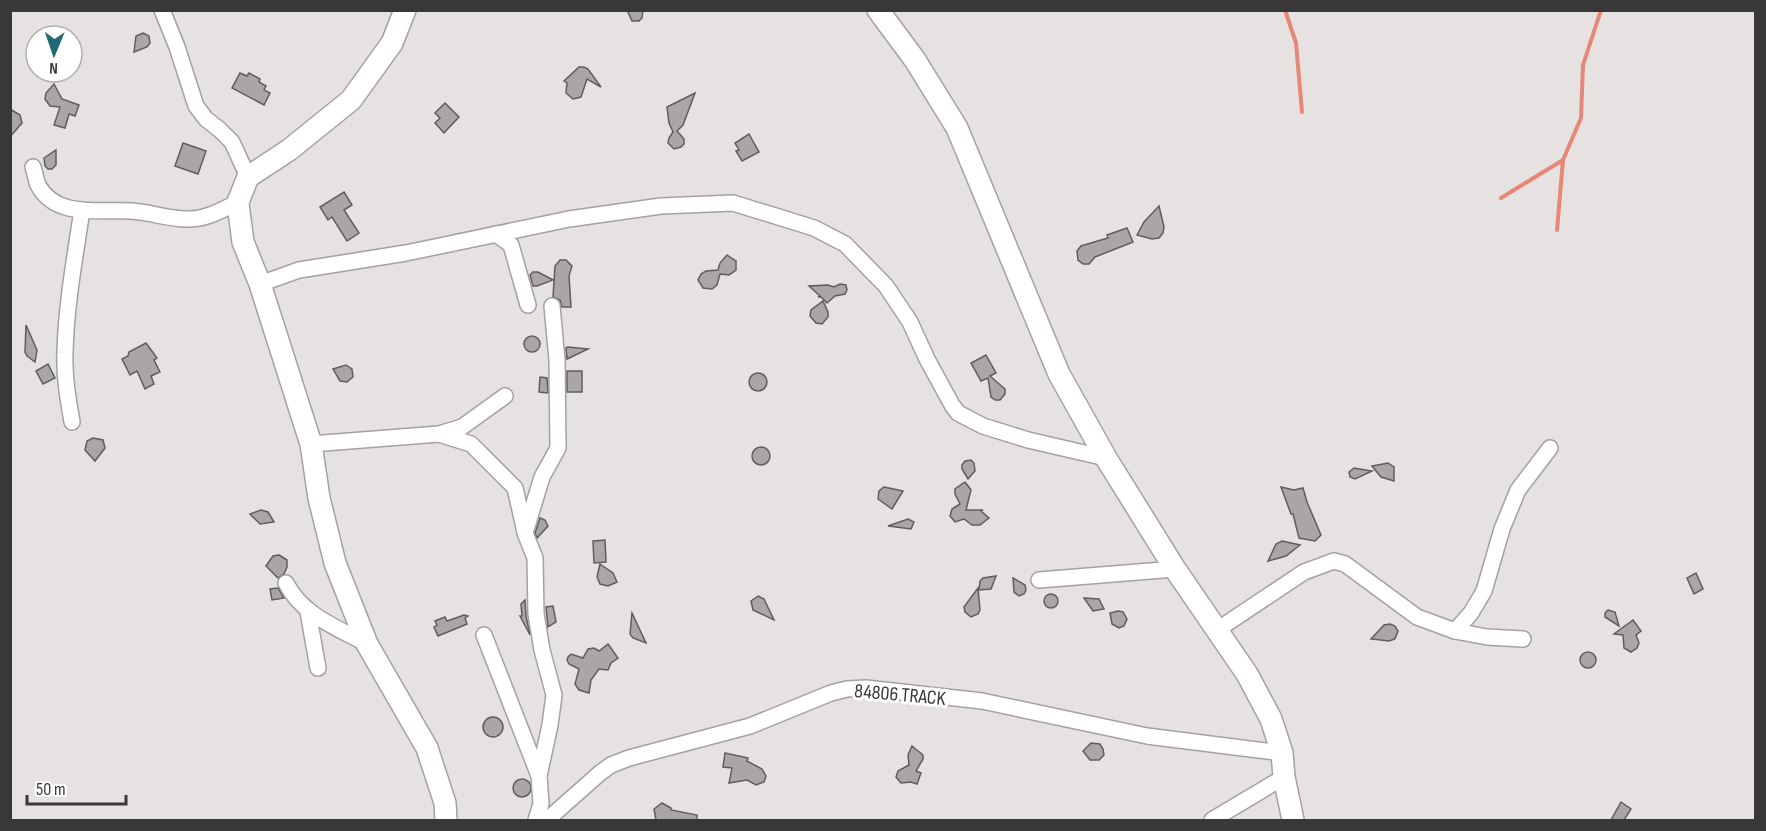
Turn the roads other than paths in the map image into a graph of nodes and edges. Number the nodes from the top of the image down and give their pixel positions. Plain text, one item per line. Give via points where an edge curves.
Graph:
1 (162, 10) edge
2 (405, 10) edge
3 (878, 10) edge
4 (33, 168) dead end
5 (248, 177) junction
6 (238, 202) junction
7 (82, 210) junction
8 (496, 234) junction
9 (260, 284) junction
10 (528, 305) dead end
11 (552, 306) dead end
12 (505, 396) dead end
13 (72, 422) dead end
14 (439, 434) junction
15 (311, 444) junction
16 (1550, 447) dead end
17 (1106, 458) junction
18 (525, 533) junction
19 (1175, 569) junction
20 (1039, 580) dead end
21 (286, 583) dead end
22 (308, 612) junction
23 (1217, 630) junction
24 (1455, 631) junction
25 (484, 635) dead end
26 (1523, 639) dead end
27 (367, 644) junction
28 (318, 668) dead end
29 (1282, 753) junction
30 (539, 776) junction
31 (1284, 777) junction
32 (446, 820) edge
33 (536, 820) edge
34 (547, 820) edge
35 (1212, 820) edge
36 (1293, 820) edge

1 - 5 street via 196,106 232,142
2 - 5 street via 392,44 351,100
3 - 17 street via 957,128 1059,374
4 - 7 street via 38,185 48,198
5 - 6 street
6 - 7 street via 211,215 187,219 130,210
6 - 9 street via 243,242
7 - 13 street via 65,354
8 - 9 street via 299,270
8 - 10 street via 511,245
8 - 17 street via 569,219 699,203 733,203 814,228 845,244 886,286 910,322 958,413 976,424 1028,440
9 - 15 street
11 - 18 street via 558,448 542,477
12 - 14 street via 462,427
14 - 15 street
14 - 18 street via 471,444 515,488
15 - 27 street via 335,563
16 - 24 street via 1518,489 1484,591
17 - 19 street
18 - 30 street via 535,558 536,614 554,695
19 - 20 street
19 - 23 street
21 - 22 street
22 - 27 street
22 - 28 street
23 - 24 street via 1304,572 1334,561 1346,564 1417,617
23 - 29 street via 1271,719
24 - 26 street
25 - 30 street
27 - 32 street via 428,748 445,803
29 - 31 street
29 - 34 street, 84806 TRACK via 1147,736 982,700 847,688 750,726 611,765
30 - 33 street via 541,804
31 - 35 street
31 - 36 street

